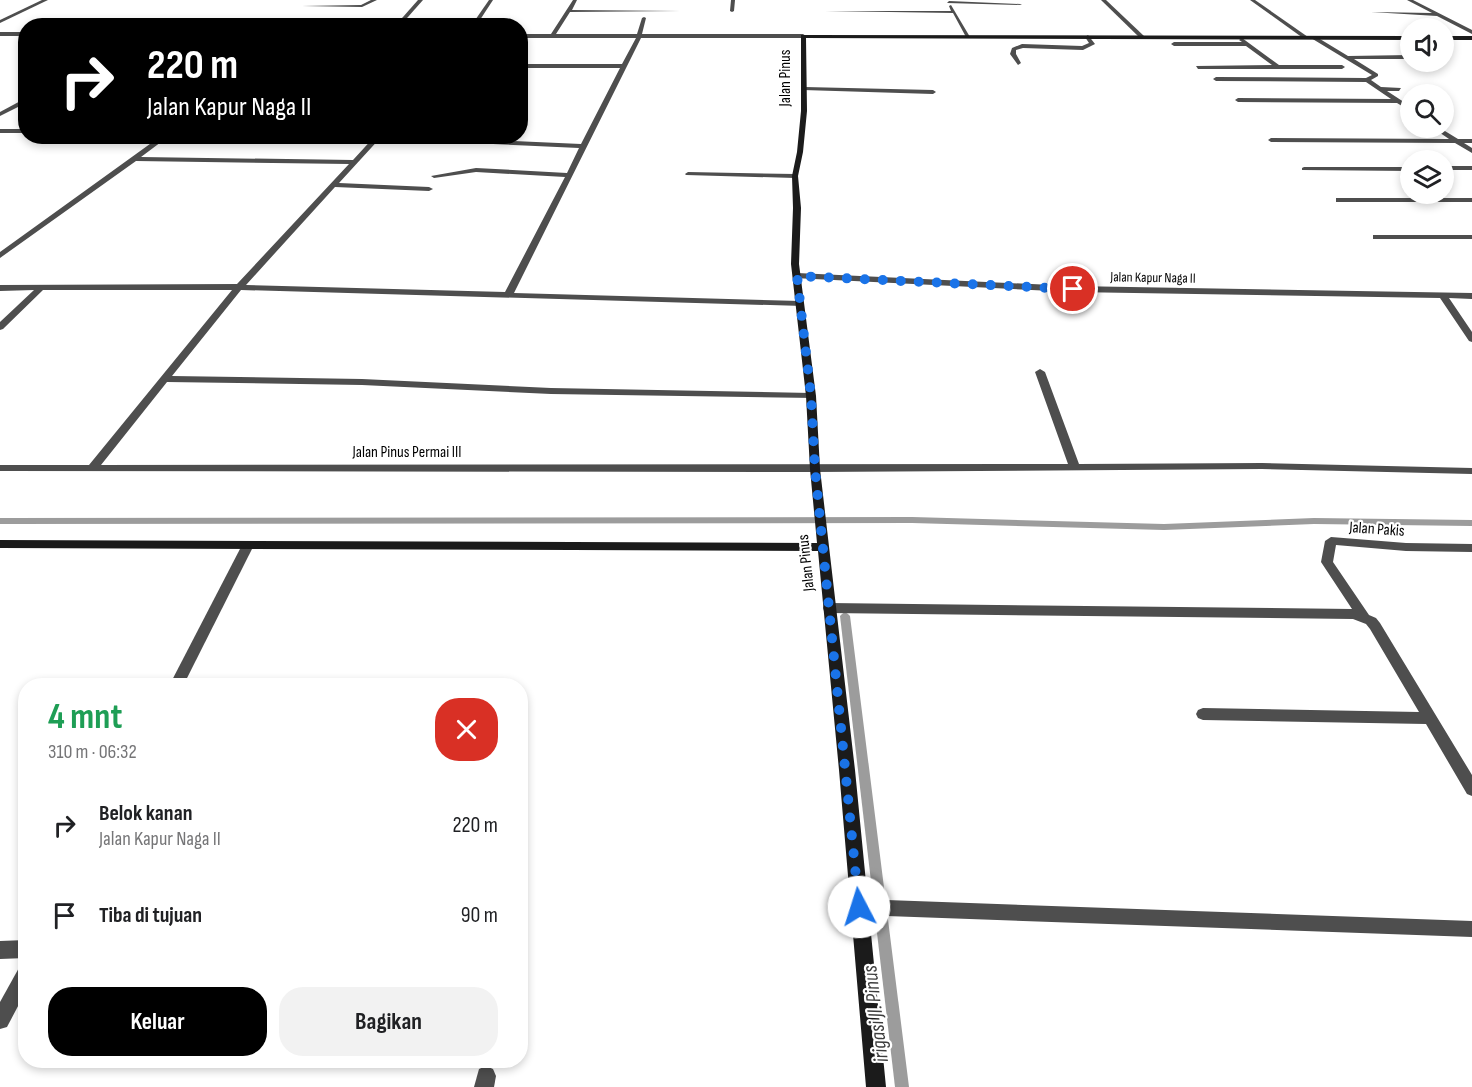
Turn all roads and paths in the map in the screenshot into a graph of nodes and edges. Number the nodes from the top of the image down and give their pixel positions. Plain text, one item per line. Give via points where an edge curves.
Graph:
1 (46, 0) edge
2 (375, 0) edge
3 (421, 0) edge
4 (491, 0) edge
5 (575, 0) edge
6 (733, 0) edge
7 (1103, 0) edge
8 (1252, 0) edge
9 (1409, 0) edge
10 (948, 1) edge
11 (1020, 4) dead end
12 (304, 6) dead end
13 (570, 11) junction
14 (678, 11) dead end
15 (732, 11) dead end
16 (827, 11) dead end
17 (954, 12) junction
18 (1373, 12) dead end
19 (1440, 16) junction
20 (404, 18) edge
21 (479, 18) edge
22 (644, 18) dead end
23 (0, 22) edge
24 (1472, 32) edge
25 (0, 34) edge
26 (18, 34) edge
27 (528, 36) edge
28 (553, 36) junction
29 (639, 36) junction
30 (803, 36) junction
31 (968, 36) junction
32 (1017, 36) junction
33 (1088, 37) junction
34 (1142, 37) junction
35 (1239, 37) junction
36 (1305, 37) junction
37 (1313, 37) junction
38 (1400, 38) edge
39 (1454, 38) edge
40 (1472, 38) edge
41 (1174, 44) dead end
42 (1248, 44) junction
43 (1022, 46) junction
44 (1349, 57) junction
45 (1400, 57) edge
46 (1018, 63) dead end
47 (528, 66) edge
48 (622, 66) junction
49 (1198, 67) dead end
50 (1278, 67) junction
51 (1342, 67) dead end
52 (1215, 79) dead end
53 (1367, 80) junction
54 (805, 89) junction
55 (1380, 89) junction
56 (1399, 89) dead end
57 (933, 92) dead end
58 (1238, 100) dead end
59 (1400, 101) joint
60 (18, 104) edge
61 (0, 114) edge
62 (0, 131) edge
63 (18, 131) edge
64 (1451, 138) edge
65 (1271, 140) dead end
66 (1455, 141) junction
67 (1472, 141) edge
68 (155, 144) edge
69 (371, 144) edge
70 (528, 144) edge
71 (584, 146) junction
72 (1472, 151) edge
73 (134, 159) junction
74 (356, 162) junction
75 (1454, 168) edge
76 (1472, 168) edge
77 (1304, 169) dead end
78 (1400, 169) edge
79 (688, 174) dead end
80 (569, 175) junction
81 (434, 176) dead end
82 (795, 176) junction
83 (334, 185) junction
84 (429, 189) dead end
85 (1339, 200) dead end
86 (1472, 200) edge
87 (1376, 237) dead end
88 (1472, 237) edge
89 (0, 256) edge
90 (797, 276) junction
91 (238, 287) junction
92 (0, 288) edge
93 (40, 288) junction
94 (508, 294) junction
95 (1443, 296) junction
96 (1472, 296) edge
97 (800, 304) junction
98 (0, 327) edge
99 (1472, 339) edge
100 (1040, 372) dead end
101 (165, 379) junction
102 (811, 396) junction
103 (94, 466) junction
104 (1075, 467) junction
105 (0, 468) edge
106 (815, 469) junction
107 (1472, 471) edge
108 (823, 541) junction
109 (0, 544) edge
110 (247, 547) junction
111 (1472, 548) edge
112 (829, 608) junction
113 (1364, 617) junction
114 (180, 678) edge
115 (1203, 714) dead end
116 (1430, 718) junction
117 (1472, 789) edge
118 (859, 907) junction
119 (1472, 929) edge
120 (18, 949) edge
121 (0, 950) edge
122 (18, 987) edge
123 (0, 1020) edge
124 (876, 1087) edge

1 - 23 street
2 - 12 street via 362,6
3 - 20 street
4 - 21 street
5 - 13 street
6 - 15 street
7 - 34 street
8 - 36 street
9 - 19 street
10 - 11 street
10 - 17 street
13 - 14 street
13 - 28 street
16 - 17 street
17 - 31 street
18 - 19 street
19 - 24 street
22 - 29 street
25 - 26 street
27 - 28 street
28 - 29 street
29 - 30 street
29 - 48 street
30 - 31 street
30 - 54 street, Jalan Pinus
31 - 32 street
32 - 33 street
32 - 43 street
33 - 34 street
33 - 43 street via 1092,44 1083,48
34 - 35 street
35 - 36 street
35 - 42 street
36 - 37 street
37 - 38 street
37 - 44 street
39 - 40 street
41 - 42 street
42 - 50 street
43 - 46 street via 1013,54
44 - 45 street
44 - 53 street via 1376,75
47 - 48 street
48 - 71 street
49 - 50 street
50 - 51 street
52 - 53 street
53 - 55 street
54 - 57 street
54 - 82 street, Jalan Pinus
55 - 56 street
55 - 59 street
58 - 59 street
60 - 61 street
62 - 63 street
64 - 66 street
65 - 66 street
66 - 67 street
66 - 72 street
68 - 73 street
69 - 74 street
70 - 71 street
71 - 80 street
73 - 74 street
73 - 89 street
74 - 83 street
75 - 76 street
77 - 78 street
79 - 82 street
80 - 81 street via 476,170
80 - 94 street
82 - 90 street, Jalan Pinus
83 - 84 street
83 - 91 street
85 - 86 street
87 - 88 street
90 - 95 street, Jalan Kapur Naga II via 1044,288
90 - 97 street, Jalan Pinus
91 - 93 street
91 - 94 street
91 - 101 street
92 - 93 street
93 - 98 street
94 - 97 street
95 - 96 street, Jalan Kapur Naga II
95 - 99 street
97 - 102 street, Jalan Pinus
100 - 104 street
101 - 102 street
101 - 103 street
102 - 106 street, Jalan Pinus
103 - 105 street, Jalan Pinus Permai III
103 - 106 street, Jalan Pinus Permai III
104 - 106 street, Jalan Pinus Permai III
104 - 107 street, Jalan Pinus Permai III
106 - 108 street, Jalan Pinus
108 - 110 street
108 - 112 street, Jalan Pinus
109 - 110 street
110 - 114 street
111 - 113 street, Jalan Pakis via 1331,541 1328,562
112 - 113 street
112 - 118 street, Jalan Pinus
113 - 116 street via 1376,626
115 - 116 street
116 - 117 street
118 - 119 street
118 - 124 street, Jalan Pinus
120 - 121 street
122 - 123 street

